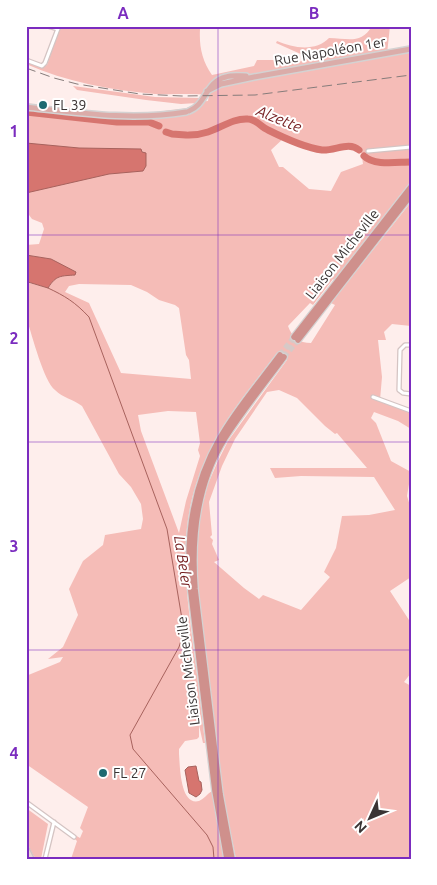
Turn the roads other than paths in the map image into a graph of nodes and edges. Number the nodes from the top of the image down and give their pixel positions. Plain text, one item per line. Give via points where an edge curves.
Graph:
1 (48, 26) edge
2 (58, 28) edge
3 (411, 49) edge
4 (26, 60) edge
5 (26, 107) edge
6 (411, 147) edge
7 (368, 151) dead end
8 (411, 187) edge
9 (411, 195) edge
10 (411, 345) edge
11 (411, 394) edge
12 (373, 397) dead end
13 (411, 411) edge
14 (26, 802) edge
15 (54, 822) junction
16 (74, 837) dead end
17 (26, 848) edge
18 (31, 859) edge
19 (45, 859) edge
20 (227, 859) edge
21 (232, 859) edge

1 - 2 street
2 - 4 street via 45,64 42,66
3 - 5 main road, Rue Napoléon 1er via 254,77 225,77 214,82 195,109 156,116 125,117
6 - 7 street
8 - 9 highway, Liaison Micheville via 296,339
10 - 11 street via 400,350 398,390 402,394
12 - 13 street
14 - 15 street
15 - 16 street
15 - 19 street
17 - 18 main road
20 - 21 highway, Liaison Micheville via 215,791 190,584 190,528 194,503 209,458 238,410 282,356 213,461 198,507 194,536 195,589 220,794

